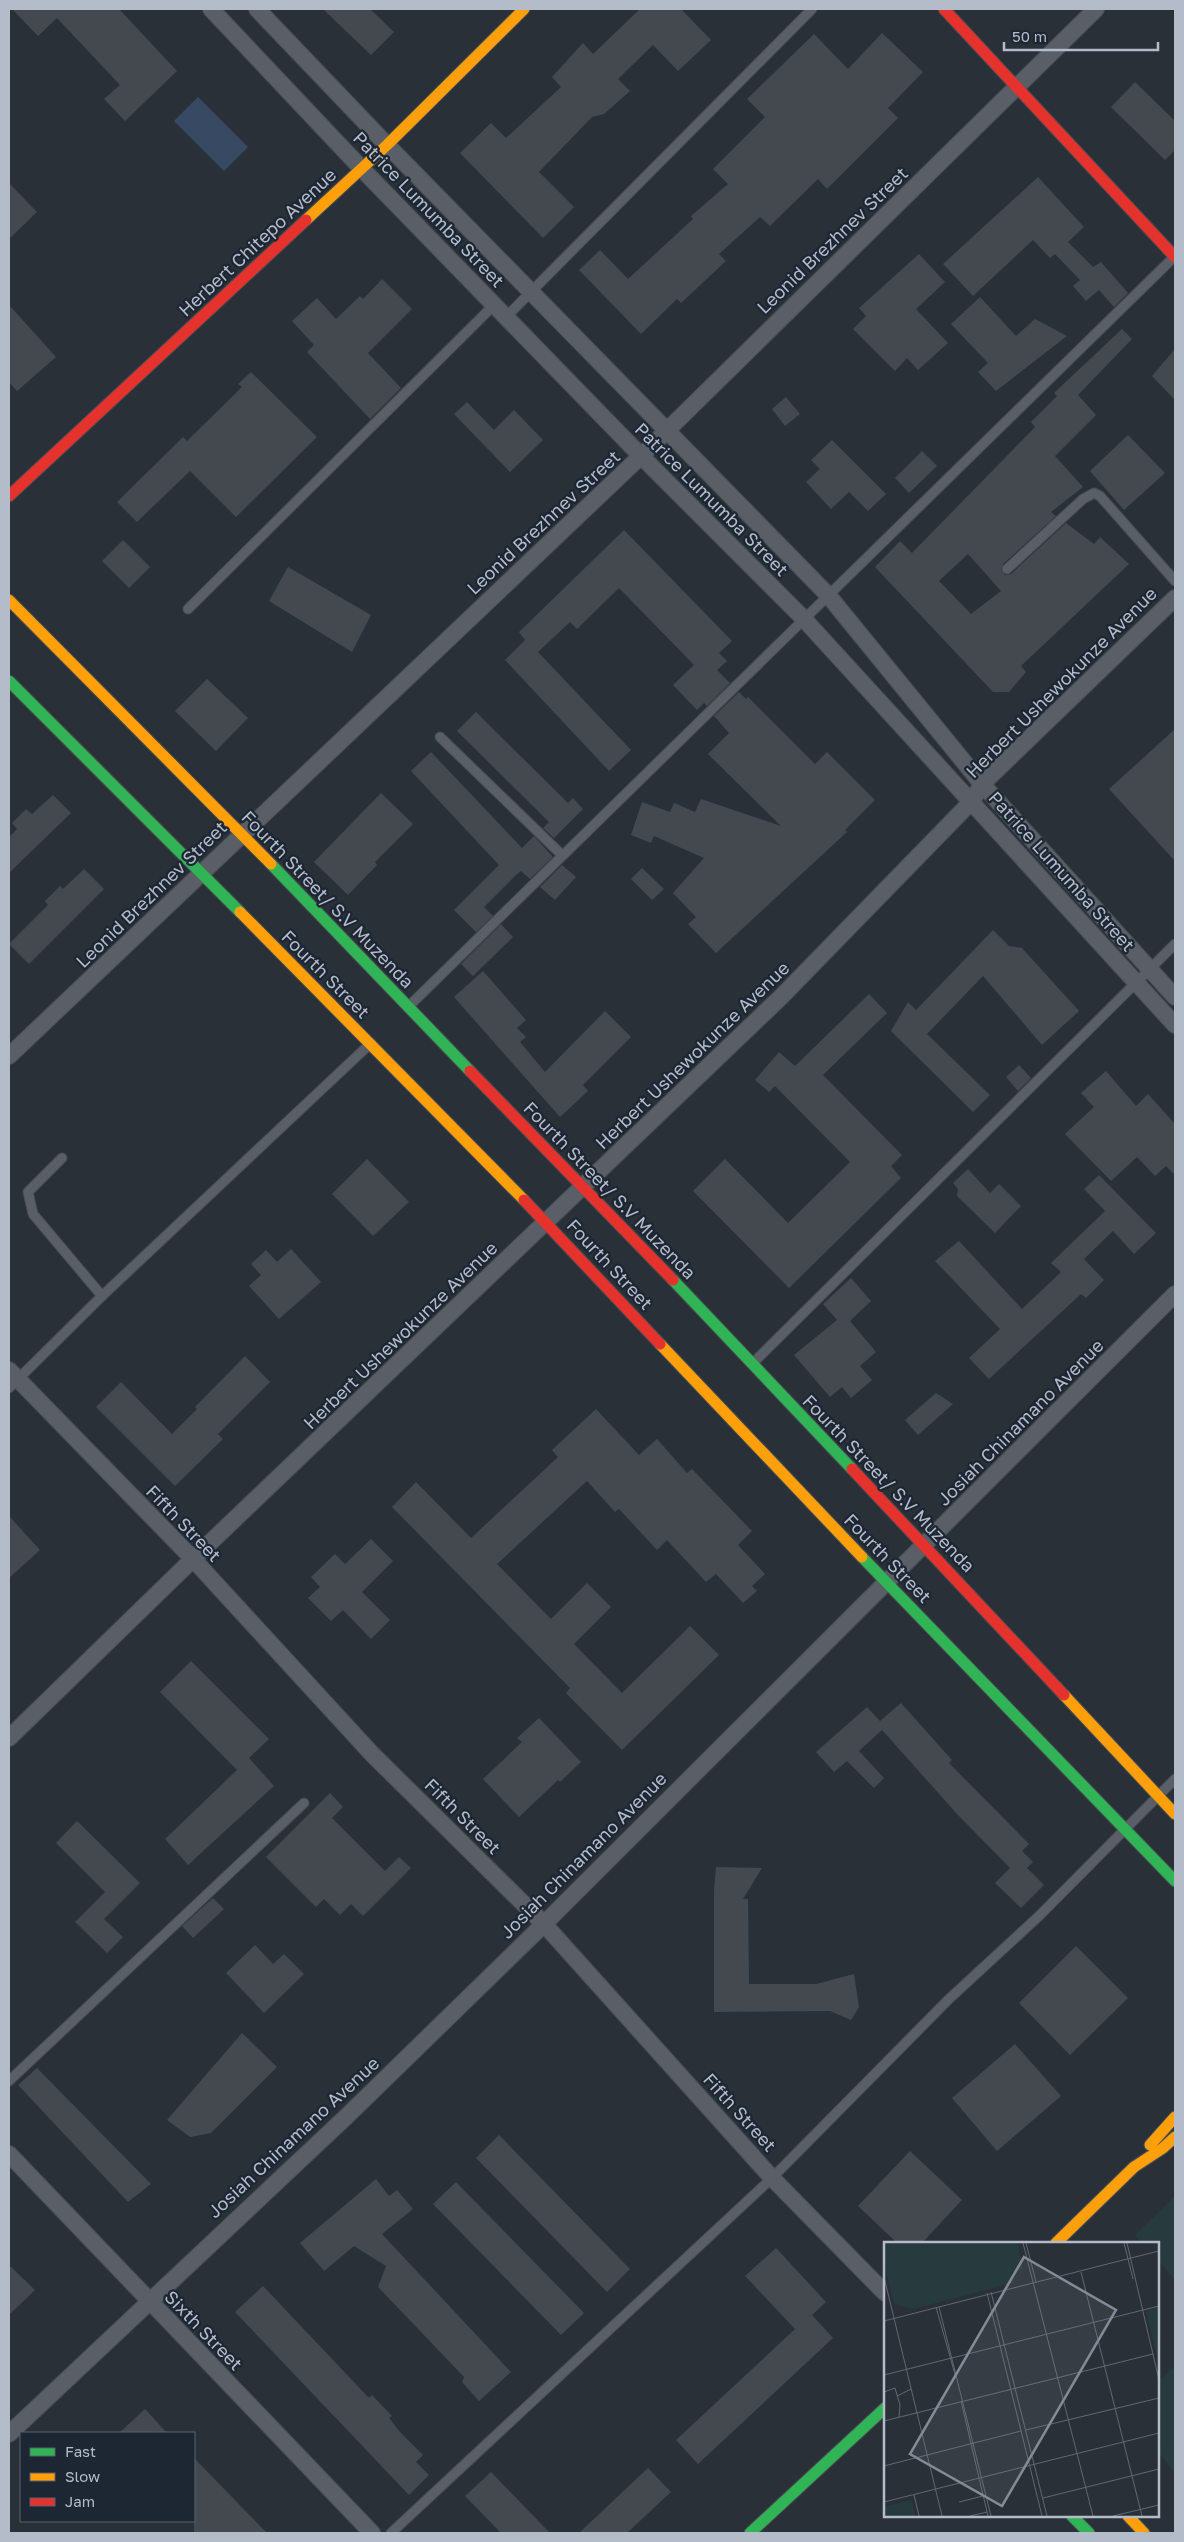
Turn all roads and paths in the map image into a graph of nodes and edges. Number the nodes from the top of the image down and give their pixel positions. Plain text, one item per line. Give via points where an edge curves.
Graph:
1 (212, 9) edge
2 (257, 9) edge
3 (524, 9) edge
4 (812, 9) edge
5 (944, 9) edge
6 (1096, 9) edge
7 (1017, 87) junction
8 (387, 145) junction
9 (362, 169) junction
10 (1175, 256) edge
11 (531, 292) junction
12 (494, 305) junction
13 (506, 317) junction
14 (666, 431) junction
15 (641, 456) junction
16 (9, 496) edge
17 (1007, 569) dead end
18 (1175, 581) edge
19 (828, 595) junction
20 (1175, 598) edge
21 (9, 600) edge
22 (188, 609) dead end
23 (803, 618) junction
24 (9, 681) edge
25 (440, 737) dead end
26 (982, 784) junction
27 (972, 801) junction
28 (243, 834) junction
29 (562, 855) junction
30 (201, 874) junction
31 (1175, 944) edge
32 (1149, 970) junction
33 (1135, 982) junction
34 (1175, 997) edge
35 (408, 1008) junction
36 (1175, 1025) edge
37 (371, 1043) junction
38 (9, 1056) edge
39 (62, 1158) dead end
40 (584, 1187) junction
41 (546, 1223) junction
42 (1175, 1294) edge
43 (102, 1296) junction
44 (752, 1364) junction
45 (12, 1379) edge
46 (925, 1545) junction
47 (193, 1559) junction
48 (885, 1582) junction
49 (9, 1738) edge
50 (1175, 1779) edge
51 (1158, 1796) junction
52 (304, 1803) dead end
53 (1175, 1814) edge
54 (1126, 1830) junction
55 (1175, 1880) edge
56 (544, 1924) junction
57 (9, 2080) edge
58 (1175, 2117) edge
59 (1175, 2137) edge
60 (9, 2154) edge
61 (1134, 2167) junction
62 (772, 2178) junction
63 (1057, 2242) edge
64 (884, 2292) edge
65 (148, 2302) junction
66 (884, 2409) edge
67 (9, 2434) edge
68 (1073, 2517) edge
69 (1129, 2517) edge
70 (372, 2533) edge
71 (391, 2533) edge
72 (750, 2533) edge
73 (1089, 2533) edge
74 (1144, 2533) edge

1 - 9 street, Patrice Lumumba Street
2 - 8 street, Patrice Lumumba Street
3 - 8 main road, Herbert Chitepo Avenue
4 - 11 lane
5 - 7 main road
6 - 7 street, Leonid Brezhnev Street
7 - 10 main road
7 - 14 street, Leonid Brezhnev Street
8 - 9 main road, Herbert Chitepo Avenue
8 - 11 street, Patrice Lumumba Street
9 - 12 street, Patrice Lumumba Street
9 - 16 main road, Herbert Chitepo Avenue
10 - 19 lane
11 - 13 lane
11 - 14 street, Patrice Lumumba Street
12 - 13 street, Patrice Lumumba Street
12 - 22 lane
13 - 15 street, Patrice Lumumba Street
14 - 15 street, Leonid Brezhnev Street
14 - 19 street, Patrice Lumumba Street
15 - 23 street, Patrice Lumumba Street
15 - 28 street, Leonid Brezhnev Street
17 - 18 lane via 1082,499 1094,493
19 - 23 lane
19 - 26 street, Patrice Lumumba Street
20 - 26 street, Herbert Ushewokunze Avenue
21 - 28 main road, Fourth Street/ S.V Muzenda
23 - 27 street, Patrice Lumumba Street
23 - 29 lane
24 - 30 main road, Fourth Street
25 - 29 lane
26 - 27 street, Herbert Ushewokunze Avenue
26 - 32 street, Patrice Lumumba Street
27 - 33 street, Patrice Lumumba Street
27 - 40 street, Herbert Ushewokunze Avenue via 781,997
28 - 30 street, Leonid Brezhnev Street
28 - 35 main road, Fourth Street/ S.V Muzenda
29 - 35 lane
30 - 37 main road, Fourth Street
30 - 38 street, Leonid Brezhnev Street
31 - 32 lane
32 - 33 lane
32 - 34 street, Patrice Lumumba Street
33 - 36 street, Patrice Lumumba Street
33 - 44 lane
35 - 40 main road, Fourth Street/ S.V Muzenda
37 - 41 main road, Fourth Street
37 - 43 lane
39 - 43 lane via 28,1192 33,1214
40 - 41 street, Herbert Ushewokunze Avenue
40 - 44 main road, Fourth Street/ S.V Muzenda
41 - 47 street, Herbert Ushewokunze Avenue
41 - 48 main road, Fourth Street
42 - 46 street, Josiah Chinamano Avenue
43 - 45 lane
44 - 46 main road, Fourth Street/ S.V Muzenda
45 - 47 street, Fifth Street
46 - 48 street, Josiah Chinamano Avenue
46 - 51 main road, Fourth Street/ S.V Muzenda
47 - 49 street, Herbert Ushewokunze Avenue
47 - 56 street, Fifth Street via 372,1754
48 - 54 main road, Fourth Street
48 - 56 street, Josiah Chinamano Avenue
50 - 51 lane
51 - 53 main road, Fourth Street/ S.V Muzenda
51 - 54 lane
52 - 57 lane
54 - 55 main road, Fourth Street
54 - 62 lane via 949,2000
56 - 62 street, Fifth Street
56 - 65 street, Josiah Chinamano Avenue via 348,2115
58 - 61 main road
59 - 61 main road
60 - 65 street, Sixth Street
61 - 63 main road
62 - 64 street, Fifth Street
62 - 71 lane
65 - 67 street, Josiah Chinamano Avenue
65 - 70 street, Sixth Street
66 - 72 main road
68 - 73 main road
69 - 74 main road

